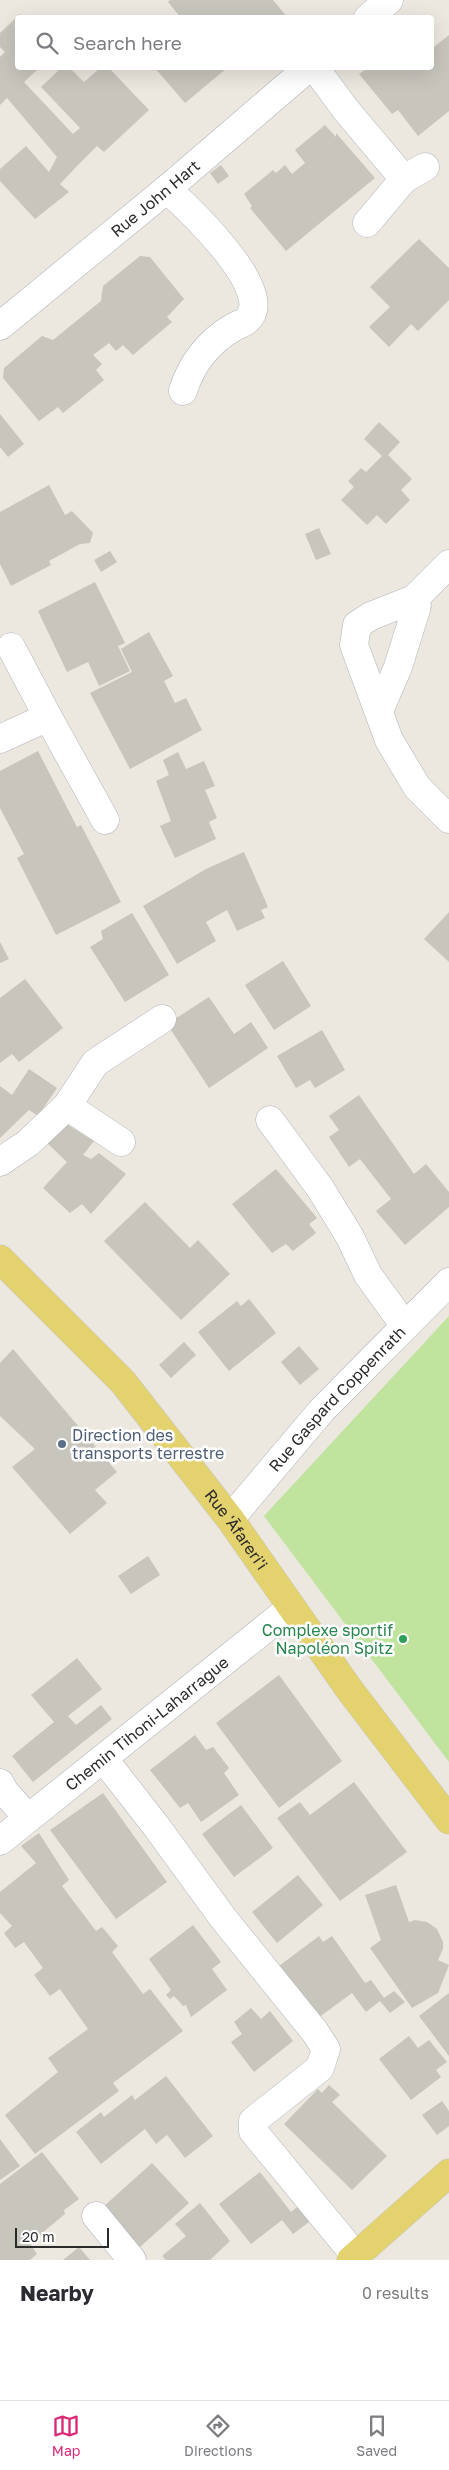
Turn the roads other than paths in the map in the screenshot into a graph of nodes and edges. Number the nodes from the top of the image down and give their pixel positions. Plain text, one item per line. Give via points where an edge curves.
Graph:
1 (389, 0) edge
2 (372, 15) edge
3 (306, 70) edge
4 (316, 70) edge
5 (167, 190) junction
6 (367, 223) dead end
7 (0, 326) edge
8 (184, 391) dead end
9 (449, 564) edge
10 (414, 599) junction
11 (11, 646) dead end
12 (379, 711) junction
13 (48, 717) junction
14 (0, 739) edge
15 (449, 819) edge
16 (105, 820) dead end
17 (162, 1019) dead end
18 (67, 1106) junction
19 (270, 1120) dead end
20 (121, 1142) dead end
21 (0, 1162) edge
22 (2, 1265) edge
23 (449, 1282) edge
24 (405, 1326) junction
25 (230, 1519) junction
26 (292, 1607) junction
27 (103, 1758) junction
28 (0, 1782) edge
29 (28, 1818) junction
30 (449, 1820) edge
31 (0, 1841) edge
32 (449, 2173) edge
33 (96, 2216) dead end
34 (355, 2258) edge
35 (132, 2260) edge

1 - 2 street
3 - 5 street, Rue John Hart
4 - 6 street via 346,110 414,173
5 - 7 street, Rue John Hart
5 - 8 street via 197,216 228,253 248,284 255,305 247,321 208,347 188,374
9 - 10 street
10 - 12 street via 417,606 408,636
10 - 12 street via 371,616 357,626 354,645
11 - 13 street
12 - 15 street via 389,740 417,787
13 - 14 street
13 - 16 street
17 - 18 street via 95,1063
18 - 20 street
18 - 21 street via 28,1143
19 - 24 street via 320,1188 350,1237 368,1275
22 - 25 main road, Rue 'Āfareri'i via 123,1382
23 - 24 street, Rue Gaspard Coppenrath
24 - 25 street, Rue Gaspard Coppenrath via 322,1410
25 - 26 main road, Rue 'Āfareri'i
26 - 27 street, Chemin Tihoni-Laharrague
26 - 30 main road, Rue 'Āfareri'i
27 - 29 street, Chemin Tihoni-Laharrague
27 - 34 street via 326,2049 320,2068 253,2122 252,2131
28 - 29 street
29 - 31 street, Chemin Tihoni-Laharrague
32 - 34 main road
33 - 35 street

